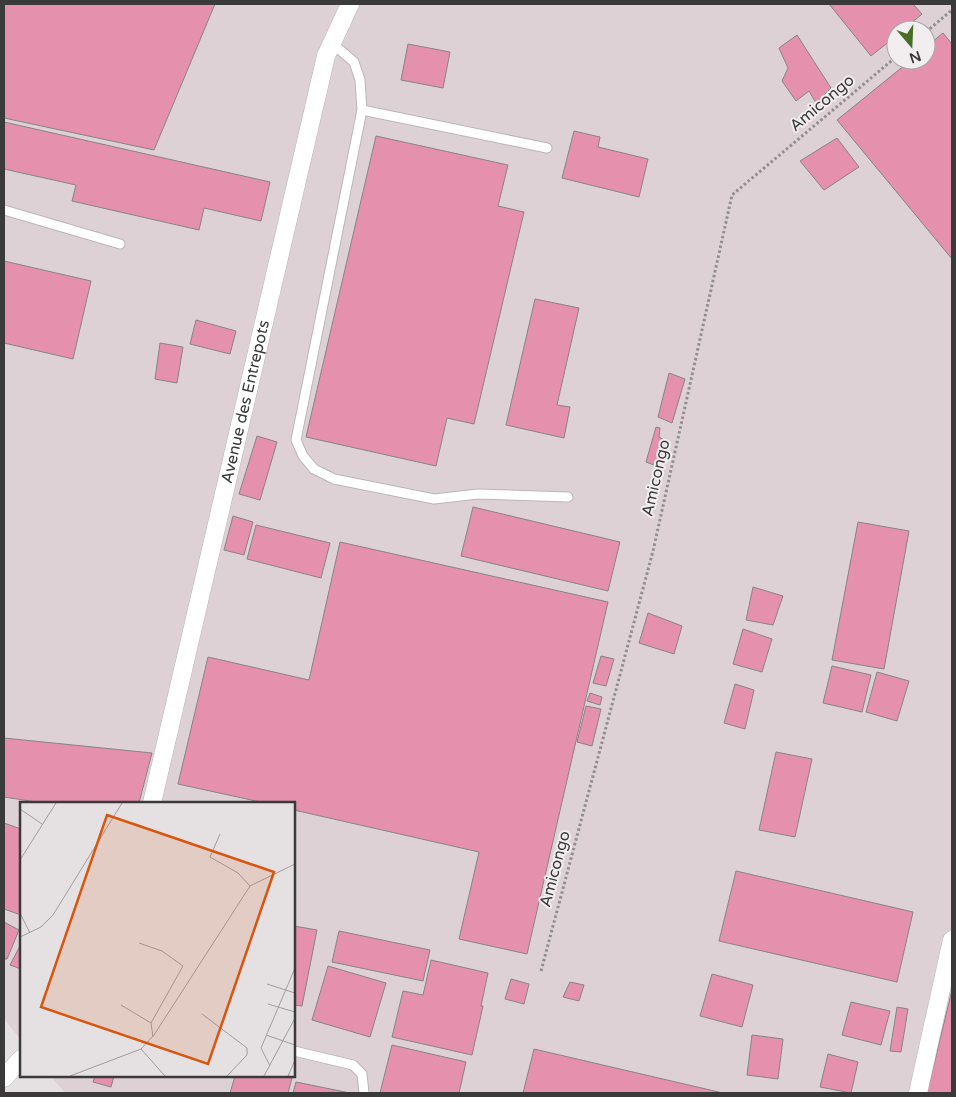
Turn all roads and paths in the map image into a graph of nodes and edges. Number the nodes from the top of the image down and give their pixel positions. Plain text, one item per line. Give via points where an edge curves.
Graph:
1 (350, 4) edge
2 (952, 10) edge
3 (936, 24) edge
4 (332, 44) junction
5 (886, 65) edge
6 (362, 110) junction
7 (547, 148) dead end
8 (4, 210) edge
9 (120, 244) dead end
10 (568, 496) dead end
11 (152, 802) edge
12 (952, 940) edge
13 (541, 971) dead end
14 (295, 1052) edge
15 (20, 1060) edge
16 (4, 1078) edge
17 (364, 1093) edge
18 (918, 1093) edge

1 - 4 street, Avenue des Entrepots
2 - 3 path
4 - 6 lane via 354,62 360,80
4 - 11 street, Avenue des Entrepots via 326,56
5 - 13 path, Amicongo via 732,195 653,551
6 - 7 lane
6 - 10 lane via 296,440 303,456 314,469 334,479 434,499 478,494
8 - 9 lane
12 - 18 street
14 - 17 lane via 353,1065 362,1074
15 - 16 street

